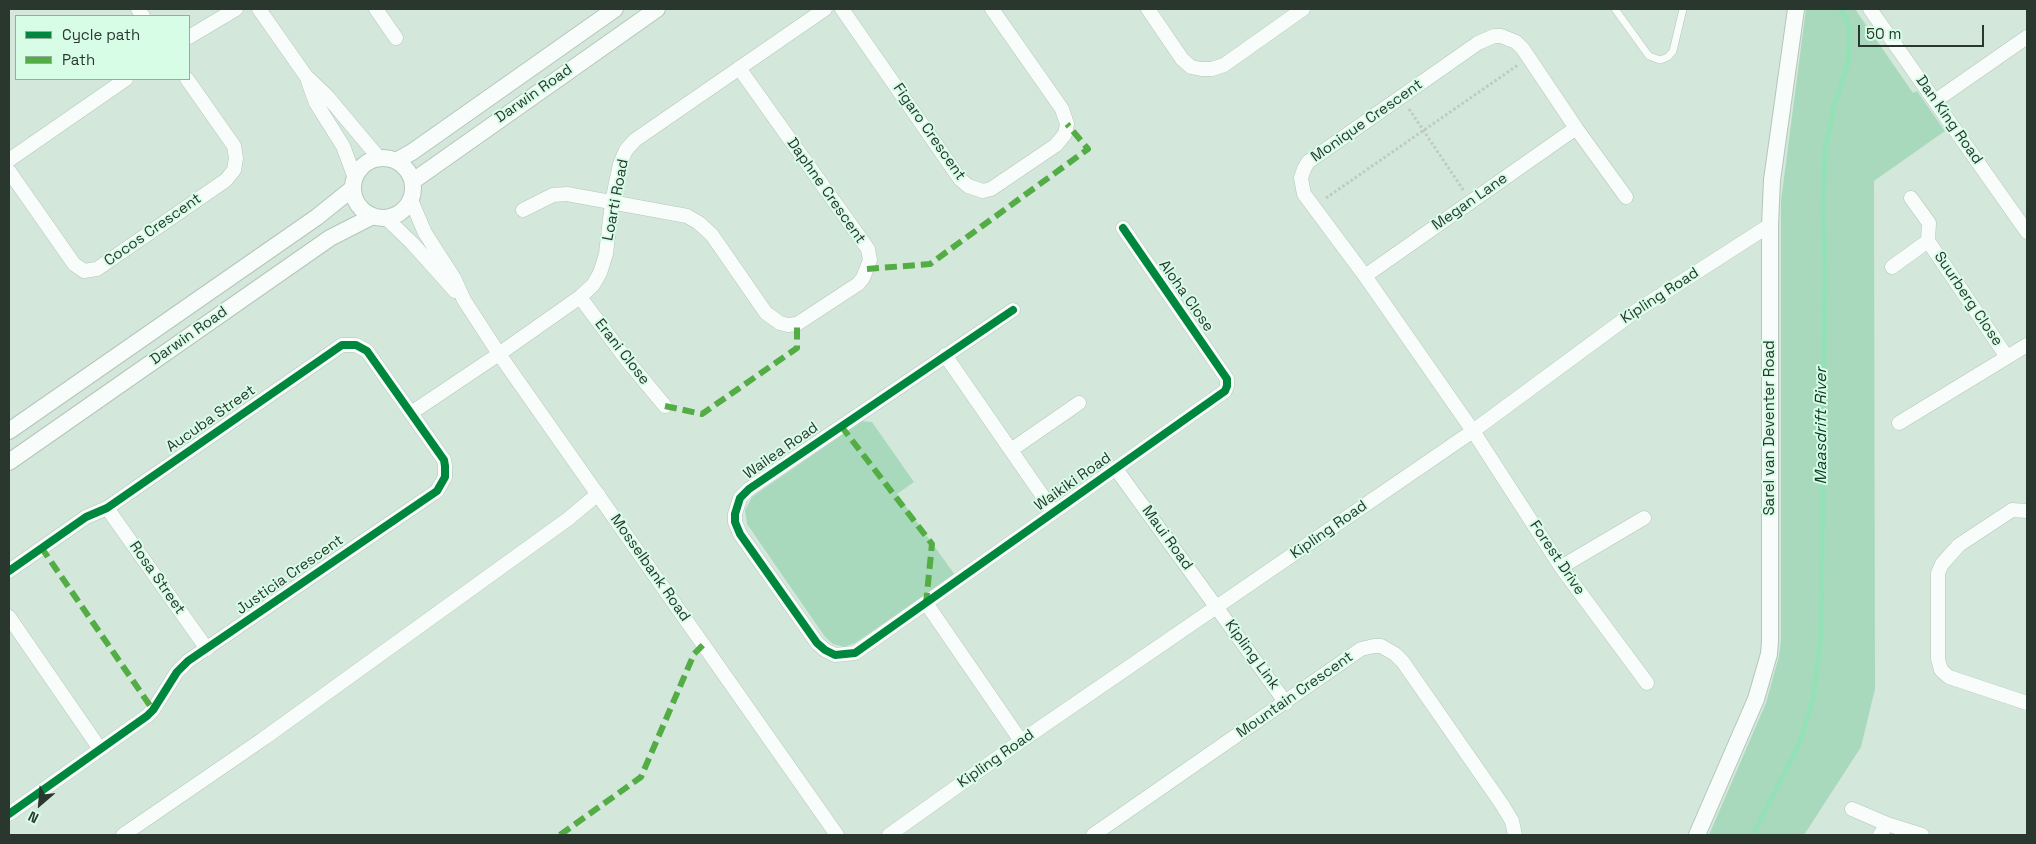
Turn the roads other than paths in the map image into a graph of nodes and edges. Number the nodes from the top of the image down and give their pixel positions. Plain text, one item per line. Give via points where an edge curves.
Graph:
1 (236, 9) edge
2 (259, 9) edge
3 (376, 9) edge
4 (616, 9) edge
5 (657, 9) edge
6 (825, 9) edge
7 (842, 9) edge
8 (992, 9) edge
9 (1148, 9) edge
10 (1304, 9) edge
11 (1615, 9) edge
12 (1683, 9) edge
13 (1796, 9) edge
14 (1870, 9) edge
15 (190, 36) edge
16 (2027, 37) edge
17 (396, 38) dead end
18 (739, 68) junction
19 (306, 76) junction
20 (125, 80) edge
21 (188, 80) edge
22 (1935, 101) junction
23 (1576, 128) junction
24 (379, 158) junction
25 (9, 160) edge
26 (396, 161) junction
27 (9, 171) edge
28 (413, 181) junction
29 (354, 183) junction
30 (1626, 196) dead end
31 (1911, 198) dead end
32 (411, 200) junction
33 (612, 202) junction
34 (523, 210) dead end
35 (379, 217) junction
36 (1770, 225) junction
37 (1123, 228) dead end
38 (2027, 232) edge
39 (1928, 241) junction
40 (1892, 266) dead end
41 (1365, 276) junction
42 (580, 297) junction
43 (464, 300) junction
44 (1013, 310) dead end
45 (2027, 345) edge
46 (499, 354) junction
47 (945, 355) junction
48 (2007, 357) junction
49 (1227, 379) joint
50 (1079, 403) dead end
51 (665, 406) dead end
52 (411, 413) junction
53 (1899, 423) dead end
54 (9, 431) edge
55 (1472, 431) junction
56 (1011, 450) junction
57 (9, 462) edge
58 (1116, 469) junction
59 (598, 494) junction
60 (107, 508) junction
61 (1053, 511) junction
62 (2027, 511) edge
63 (1644, 518) dead end
64 (1561, 567) junction
65 (9, 571) edge
66 (926, 602) junction
67 (1217, 608) junction
68 (9, 617) edge
69 (207, 649) junction
70 (1647, 683) dead end
71 (1286, 702) junction
72 (2027, 703) edge
73 (1021, 741) junction
74 (100, 749) junction
75 (1852, 809) dead end
76 (9, 814) edge
77 (1883, 830) edge
78 (123, 835) edge
79 (837, 835) edge
80 (889, 835) edge
81 (1093, 835) edge
82 (1515, 835) edge
83 (1697, 835) edge
84 (1922, 835) edge

1 - 15 street
2 - 19 street
3 - 17 street
4 - 26 street, Darwin Road
5 - 28 street, Darwin Road
6 - 18 street, Loarti Road
7 - 8 street, Figaro Crescent via 960,179 968,186 983,191 991,189 1056,145 1065,134 1067,124 1062,109
9 - 10 street via 1182,59 1201,69 1224,65
11 - 12 lane via 1649,56 1660,60 1673,51
13 - 36 street, Sarel van Deventer Road via 1772,180
14 - 22 street, Dan King Road
16 - 22 street
18 - 33 street, Loarti Road via 635,140 620,164
18 - 33 street, Daphne Crescent via 868,249 870,260 858,284 797,324 780,323 766,313 712,235 699,222 686,216
19 - 24 street
19 - 29 street via 316,103 343,146
20 - 25 street
21 - 27 street, Cocos Crescent via 234,146 234,170 226,180 97,269 84,272 74,264
22 - 38 street, Dan King Road
23 - 30 street, Monique Crescent
23 - 41 street, Megan Lane
23 - 41 street, Monique Crescent via 1516,42 1494,36 1478,43 1308,162 1304,169 1304,194
24 - 26 street
24 - 29 street via 363,166
26 - 28 street via 404,165
28 - 32 street
29 - 35 street via 359,206
29 - 54 street, Darwin Road via 317,217
31 - 39 street, Suurberg Close via 1929,223
32 - 35 street via 398,214
32 - 43 street, Mosselbank Road via 425,233
33 - 34 street, Daphne Crescent via 567,194 553,195
33 - 42 street, Loarti Road via 606,254 600,273
35 - 43 street, Mosselbank Road via 412,243
35 - 57 street, Darwin Road via 330,238
36 - 55 street, Kipling Road via 1632,313
36 - 83 street, Sarel van Deventer Road via 1770,648 1756,699
37 - 49 street, Aloha Close
39 - 40 street, Suurberg Close
39 - 48 street, Suurberg Close
41 - 55 street, Monique Crescent
42 - 46 street, Loarti Road
42 - 51 street, Erani Close
43 - 46 street, Mosselbank Road
44 - 47 street, Wailea Road
45 - 48 street
46 - 52 street
46 - 59 street, Mosselbank Road
47 - 56 street
47 - 66 street, Wailea Road via 748,489 740,498 735,514 740,534 817,643 835,655 855,653
48 - 53 street
49 - 58 street, Waikiki Road via 1222,394
50 - 56 street
52 - 60 street, Aucuba Street via 367,351 356,345 342,345
52 - 69 street, Justicia Crescent via 444,460 446,471 441,487
55 - 64 street, Forest Drive
55 - 67 street, Kipling Road
56 - 61 street
58 - 61 street, Waikiki Road
58 - 67 street, Maui Road
59 - 78 street via 279,727
59 - 79 street, Mosselbank Road
60 - 65 street, Aucuba Street via 86,517
60 - 69 street, Rosa Street
61 - 66 street, Waikiki Road
62 - 72 street via 2012,510 1959,546 1942,564 1938,573 1938,659 1941,670 1949,677
63 - 64 street
64 - 70 street, Forest Drive
66 - 73 street
67 - 71 street, Kipling Link
67 - 73 street, Kipling Road
68 - 74 street
69 - 74 street, Justicia Crescent via 177,672 154,710
71 - 81 street, Mountain Crescent
71 - 82 street, Mountain Crescent via 1361,649 1381,646 1388,650 1403,662 1501,803 1512,821
73 - 80 street, Kipling Road
74 - 76 street, Justicia Crescent
75 - 77 street
77 - 84 street

